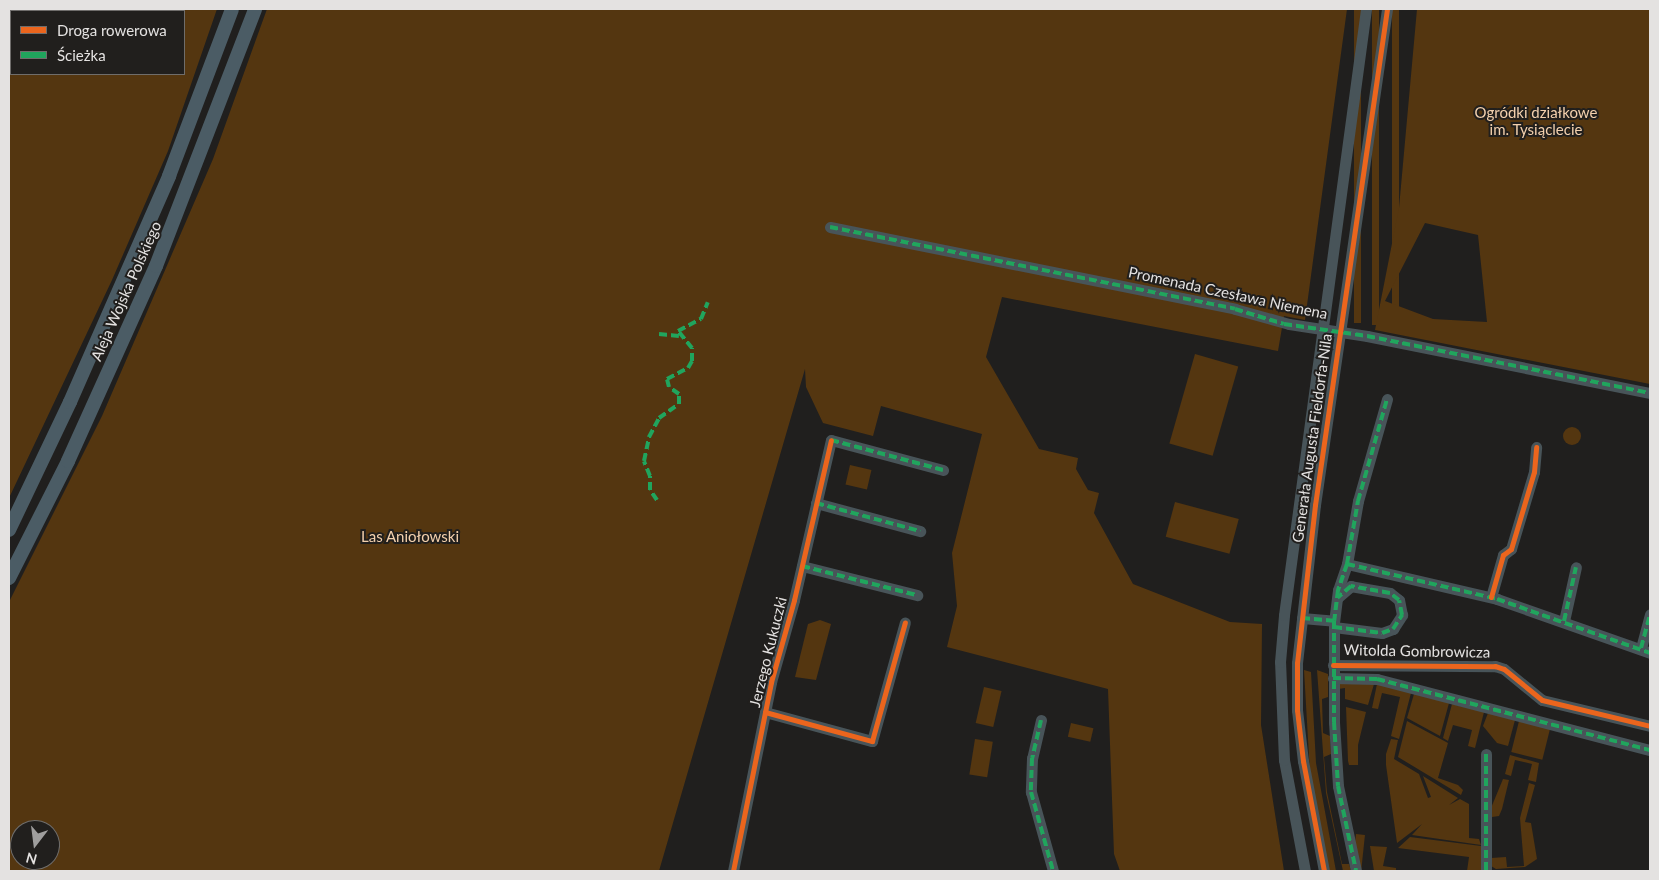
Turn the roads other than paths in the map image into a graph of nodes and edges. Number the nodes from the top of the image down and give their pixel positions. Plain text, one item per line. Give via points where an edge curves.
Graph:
1 (232, 9) edge
2 (255, 9) edge
3 (1366, 9) edge
4 (1387, 9) edge
5 (830, 227) dead end
6 (1650, 393) edge
7 (1387, 399) dead end
8 (1536, 448) dead end
9 (943, 470) dead end
10 (816, 503) junction
11 (9, 530) edge
12 (920, 531) dead end
13 (1347, 564) junction
14 (802, 566) junction
15 (1576, 567) dead end
16 (9, 578) edge
17 (917, 595) dead end
18 (1337, 598) junction
19 (1491, 598) junction
20 (1650, 614) edge
21 (1302, 618) junction
22 (1564, 621) junction
23 (905, 622) dead end
24 (1334, 624) junction
25 (1646, 651) edge
26 (1333, 665) junction
27 (1333, 678) junction
28 (765, 712) junction
29 (1041, 720) dead end
30 (1650, 726) edge
31 (1650, 750) edge
32 (1486, 754) dead end
33 (732, 871) edge
34 (1053, 871) edge
35 (1305, 871) edge
36 (1324, 871) edge
37 (1356, 871) edge
38 (1486, 871) edge

1 - 11 main road, Aleja Wojska Polskiego via 169,176 70,402
2 - 16 main road, Aleja Wojska Polskiego via 156,266 68,461
3 - 35 street, Generała Augusta Fieldorfa-Nila via 1281,653 1280,710 1284,760
4 - 21 street, Generała Augusta Fieldorfa-Nila
5 - 6 street, Promenada Czesława Niemena, bridge via 1235,309 1289,324 1367,336
7 - 13 street, Witolda Gombrowicza via 1358,501
8 - 19 street via 1534,472 1512,549 1503,555
9 - 10 street, Jerzego Kukuczki via 830,440
10 - 12 street
10 - 14 street, Jerzego Kukuczki
13 - 18 street, Witolda Gombrowicza
13 - 19 street
14 - 17 street
14 - 28 street, Jerzego Kukuczki
15 - 22 street
18 - 24 street, Witolda Gombrowicza
18 - 24 street via 1351,586 1390,593 1399,600 1402,615 1393,630 1382,633
19 - 22 street
20 - 25 street
21 - 24 street, Witolda Gombrowicza
21 - 36 street, Generała Augusta Fieldorfa-Nila via 1297,663 1297,710 1309,801
22 - 25 street
23 - 28 street via 872,742
24 - 26 street, Witolda Gombrowicza
26 - 27 street
26 - 30 street, Witolda Gombrowicza via 1495,666 1504,669 1542,700
27 - 31 street via 1376,679
27 - 37 street via 1338,786
28 - 33 street, Jerzego Kukuczki
29 - 34 street via 1032,758 1031,792
32 - 38 street

